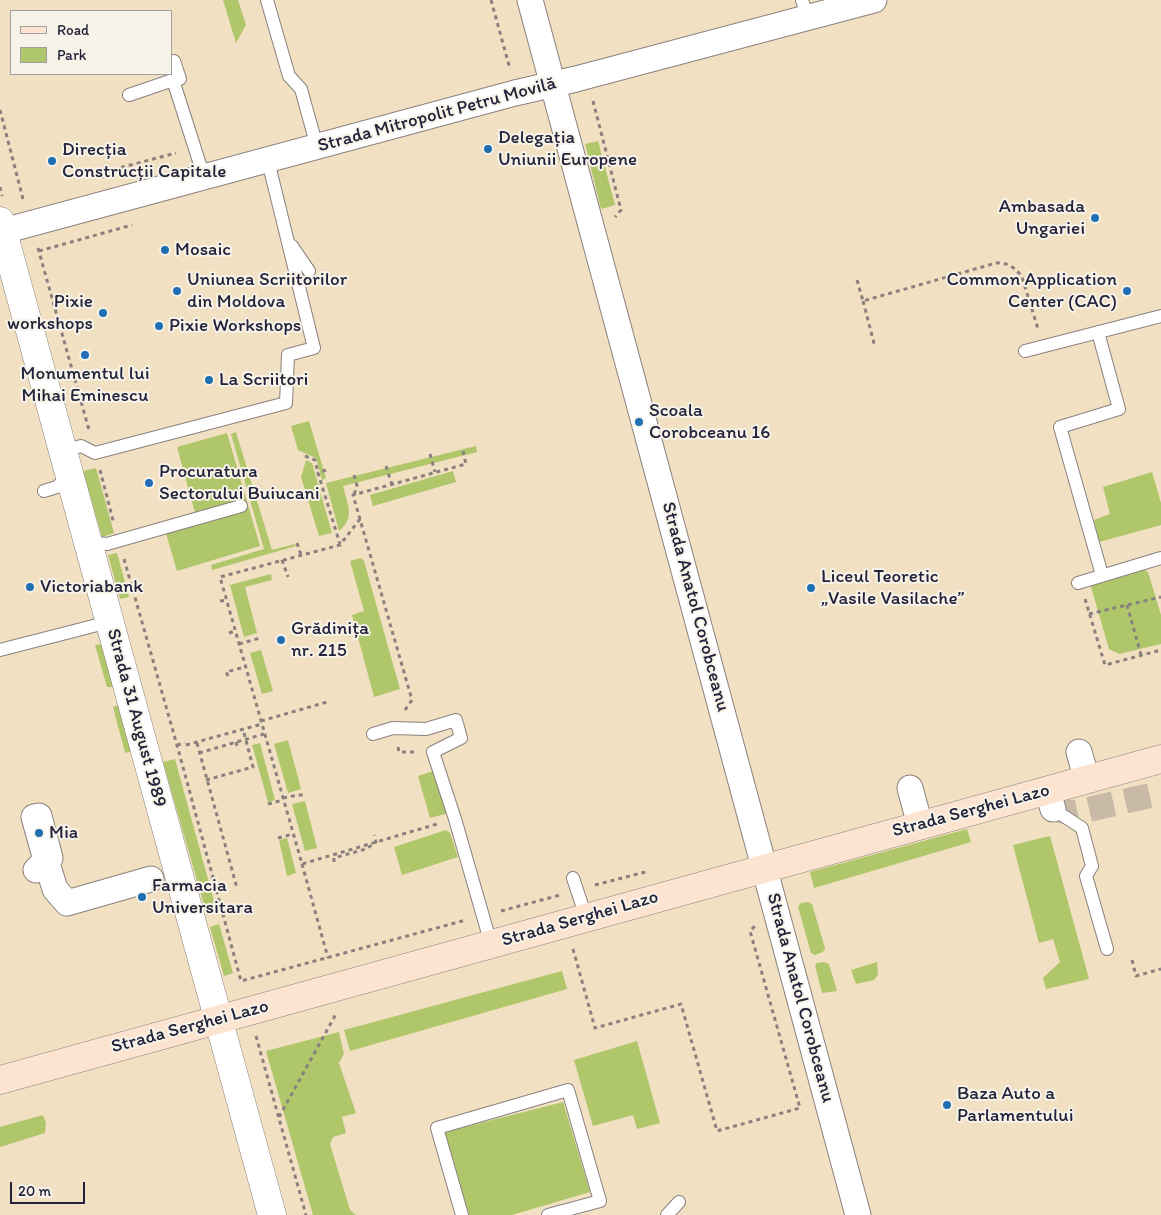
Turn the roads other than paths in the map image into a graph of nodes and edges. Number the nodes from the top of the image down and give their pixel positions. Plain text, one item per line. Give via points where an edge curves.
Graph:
1 (267, 0) edge
2 (530, 0) edge
3 (874, 0) edge
4 (805, 9) edge
5 (174, 61) dead end
6 (173, 80) junction
7 (553, 84) junction
8 (129, 95) dead end
9 (318, 147) junction
10 (268, 161) junction
11 (204, 178) junction
12 (1, 228) edge
13 (287, 239) junction
14 (309, 271) dead end
15 (1161, 316) edge
16 (1098, 332) junction
17 (1025, 351) dead end
18 (66, 463) junction
19 (44, 491) dead end
20 (241, 506) dead end
21 (87, 542) junction
22 (1161, 558) edge
23 (1102, 575) junction
24 (1079, 582) road end
25 (109, 622) junction
26 (0, 650) edge
27 (373, 734) dead end
28 (1079, 752) dead end
29 (1161, 759) edge
30 (1097, 778) junction
31 (910, 788) dead end
32 (1038, 801) junction
33 (920, 825) junction
34 (765, 867) junction
35 (45, 878) dead end
36 (573, 878) dead end
37 (151, 879) dead end
38 (586, 917) junction
39 (491, 944) junction
40 (1107, 949) dead end
41 (219, 1020) junction
42 (0, 1080) edge
43 (679, 1202) dead end
44 (272, 1215) edge
45 (462, 1215) edge
46 (548, 1215) edge
47 (667, 1215) edge
48 (858, 1215) edge

1 - 9 lane via 289,76 301,89
2 - 7 street, Strada Anatol Corobceanu
3 - 4 street, Strada Mitropolit Petru Movilă
4 - 7 street, Strada Mitropolit Petru Movilă
5 - 6 lane via 180,79
6 - 8 lane
6 - 11 lane
7 - 9 street, Strada Mitropolit Petru Movilă
7 - 34 street, Strada Anatol Corobceanu
9 - 10 street, Strada Mitropolit Petru Movilă
10 - 11 street, Strada Mitropolit Petru Movilă
10 - 13 lane
11 - 12 street, Strada Mitropolit Petru Movilă
12 - 18 street, Strada 31 August 1989
13 - 14 lane
13 - 18 lane via 314,348 288,355 286,402 95,453 81,446
15 - 16 lane
16 - 17 lane
16 - 23 lane via 1119,410 1060,427
18 - 19 lane via 58,487
18 - 21 street, Strada 31 August 1989
20 - 21 lane via 107,544
21 - 25 street, Strada 31 August 1989
22 - 23 lane
23 - 24 lane
25 - 26 lane
25 - 41 street, Strada 31 August 1989
27 - 39 lane via 393,728 426,729 456,720 460,738 433,752
28 - 30 street
29 - 30 main road, Strada Serghei Lazo
30 - 32 main road, Strada Serghei Lazo
31 - 33 street
32 - 33 main road, Strada Serghei Lazo via 983,815
32 - 40 lane via 1082,828 1092,866 1086,876
33 - 34 main road, Strada Serghei Lazo
34 - 38 main road, Strada Serghei Lazo
34 - 48 street, Strada Anatol Corobceanu
35 - 37 street via 66,903
36 - 38 lane
38 - 39 main road, Strada Serghei Lazo
39 - 41 main road, Strada Serghei Lazo
41 - 42 main road, Strada Serghei Lazo
41 - 44 street, Strada 31 August 1989
43 - 47 lane
45 - 46 lane via 437,1128 568,1090 600,1201

